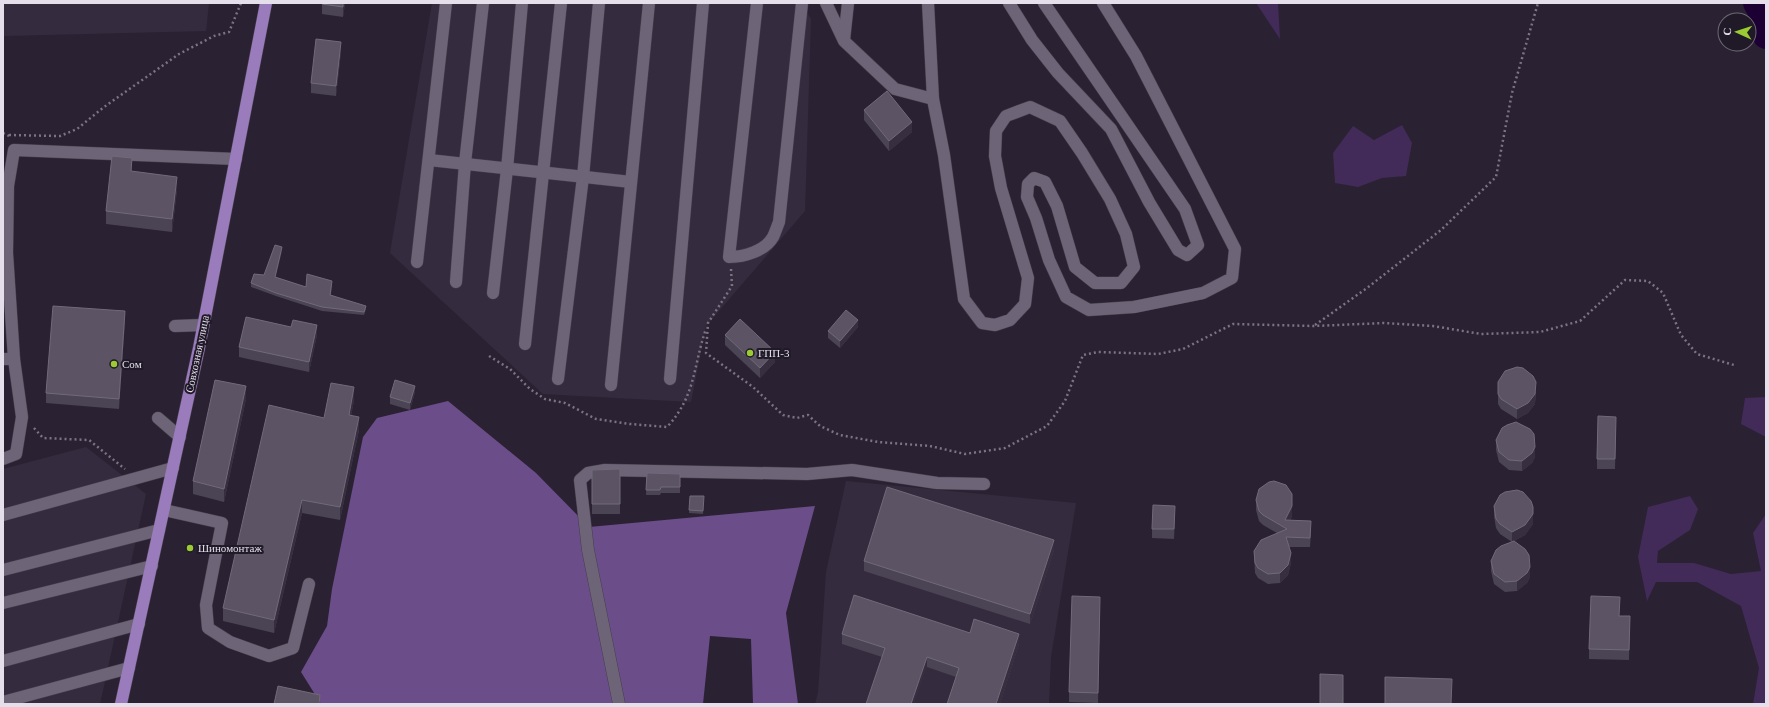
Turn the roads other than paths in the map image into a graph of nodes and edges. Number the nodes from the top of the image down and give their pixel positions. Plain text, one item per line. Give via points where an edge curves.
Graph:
1 (266, 3) edge
2 (446, 3) edge
3 (483, 3) edge
4 (522, 3) edge
5 (561, 3) edge
6 (599, 3) edge
7 (649, 3) edge
8 (703, 3) edge
9 (757, 3) edge
10 (802, 3) edge
11 (826, 3) edge
12 (848, 3) edge
13 (928, 3) edge
14 (1009, 3) edge
15 (1044, 3) edge
16 (1103, 3) edge
17 (844, 41) junction
18 (933, 99) junction
19 (236, 159) junction
20 (429, 160) junction
21 (465, 163) junction
22 (507, 169) junction
23 (543, 171) junction
24 (583, 177) junction
25 (632, 182) junction
26 (6, 186) edge
27 (5, 253) edge
28 (417, 262) dead end
29 (456, 282) dead end
30 (493, 293) dead end
31 (204, 325) junction
32 (175, 326) dead end
33 (525, 344) dead end
34 (9, 359) edge
35 (558, 379) dead end
36 (670, 379) dead end
37 (611, 385) dead end
38 (158, 418) dead end
39 (180, 437) junction
40 (3, 459) edge
41 (174, 468) junction
42 (984, 484) dead end
43 (164, 510) junction
44 (3, 515) edge
45 (159, 530) junction
46 (152, 566) junction
47 (3, 570) edge
48 (309, 584) dead end
49 (3, 603) edge
50 (139, 624) junction
51 (3, 661) edge
52 (129, 668) junction
53 (3, 702) edge
54 (121, 704) edge
55 (619, 704) edge

1 - 19 main road, Совхозная улица
2 - 20 street
3 - 21 street
4 - 22 street
5 - 23 street
6 - 24 street
7 - 25 street
8 - 36 street
9 - 10 street via 729,257 741,257 760,249 772,239 779,222
11 - 17 street
12 - 17 street
13 - 18 street
14 - 15 street via 1032,40 1058,73 1111,129 1178,250 1187,255 1198,244 1185,210
16 - 18 street via 1136,56 1235,249 1232,278 1203,293 1134,308 1089,310 1066,297 1049,260 1027,197 1028,184 1034,178 1045,182 1057,206 1076,267 1095,283 1121,283 1134,267 1126,234 1110,198 1082,153 1060,121 1030,107 1006,116 996,131 995,156 1001,188 1028,278 1025,304 1010,320 995,324 982,323 964,299 944,155
17 - 18 street via 895,88
19 - 26 street via 14,150
19 - 31 main road, Совхозная улица
20 - 21 street
20 - 28 street
21 - 22 street
21 - 29 street
22 - 23 street
22 - 30 street
23 - 24 street
23 - 33 street
24 - 25 street
24 - 35 street
25 - 37 street
26 - 27 street
27 - 34 street
31 - 32 street
31 - 39 main road, Совхозная улица
34 - 40 street via 22,417 16,454
38 - 39 street
39 - 41 main road, Совхозная улица
41 - 43 main road, Совхозная улица
41 - 44 street
42 - 55 street via 937,483 852,470 807,474 605,470 588,473 580,480 588,550
43 - 45 main road, Совхозная улица
43 - 48 street via 222,523 206,605 208,628 230,642 269,656 293,648
45 - 46 main road, Совхозная улица
45 - 47 street
46 - 49 street
46 - 50 main road, Совхозная улица
50 - 51 street
50 - 52 main road, Совхозная улица
52 - 53 street
52 - 54 main road, Совхозная улица

